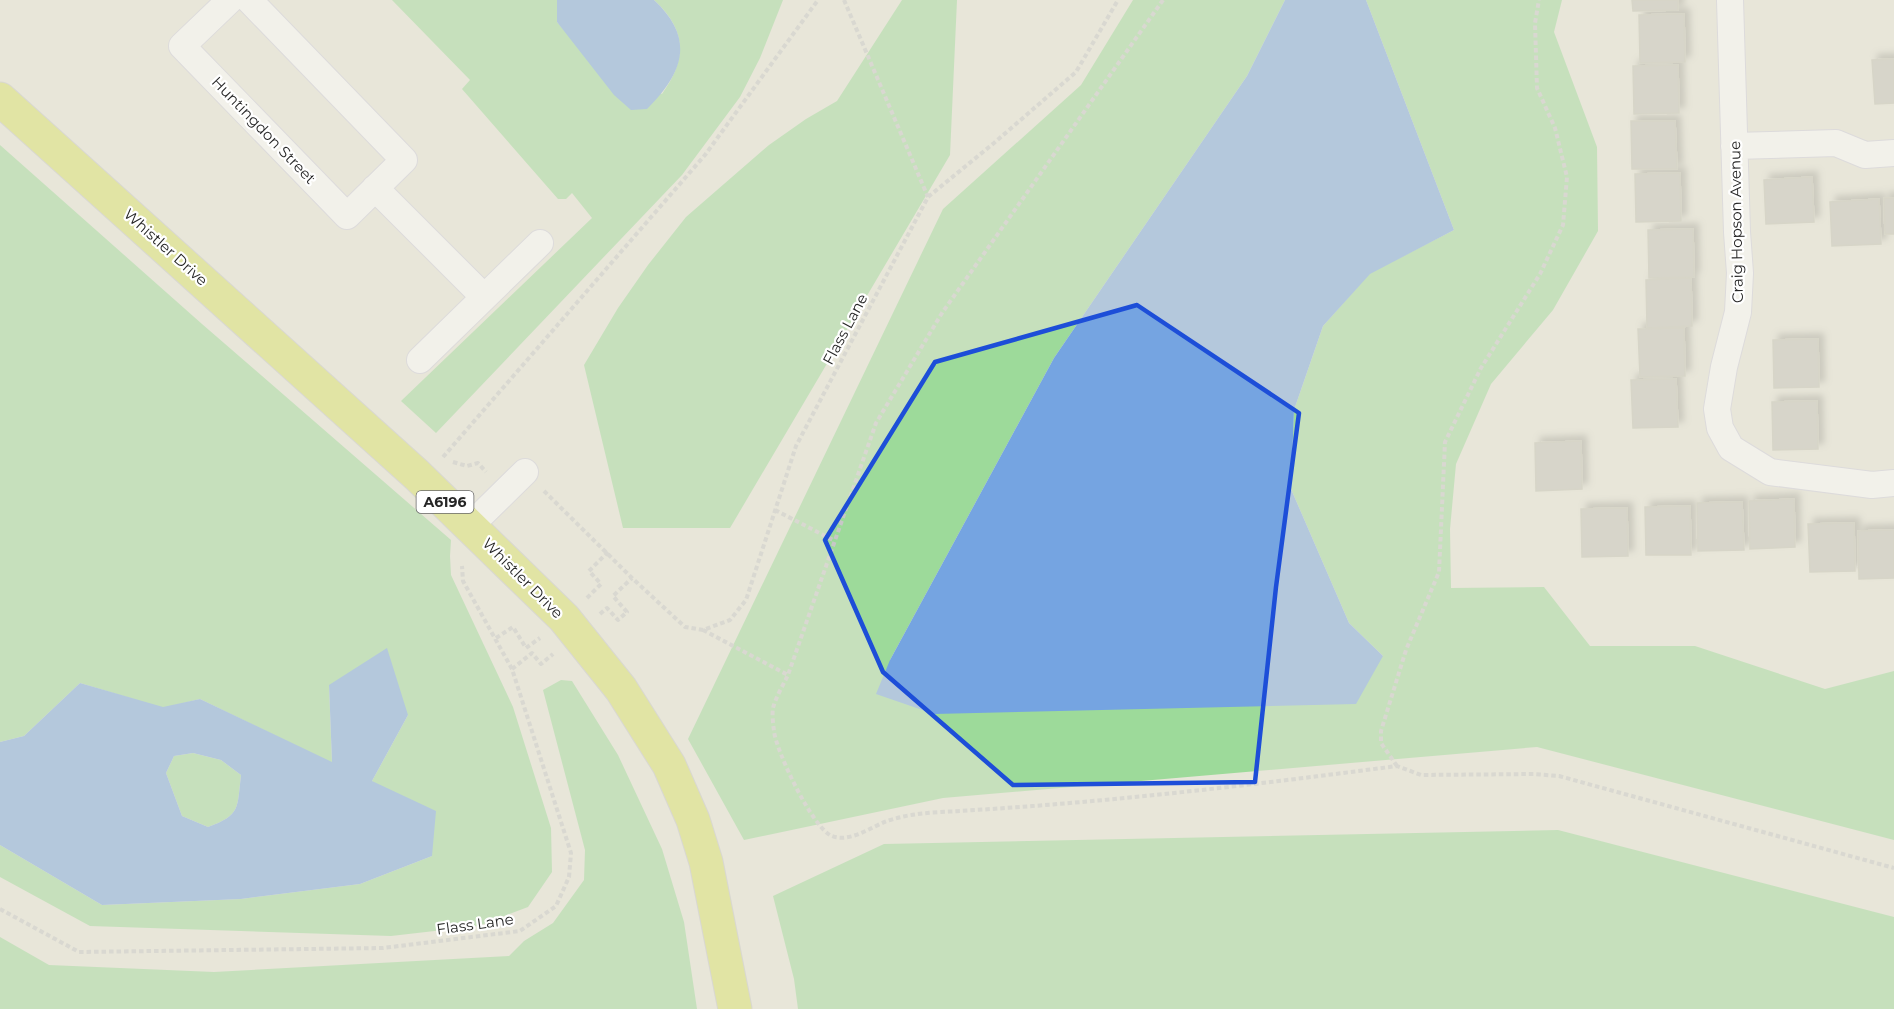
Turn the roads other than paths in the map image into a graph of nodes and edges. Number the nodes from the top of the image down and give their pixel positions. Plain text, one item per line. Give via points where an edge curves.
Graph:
1 (249, 0) edge
2 (1730, 0) edge
3 (213, 6) edge
4 (0, 99) edge
5 (1734, 146) junction
6 (1894, 153) edge
7 (375, 188) junction
8 (540, 243) dead end
9 (484, 297) junction
10 (420, 360) dead end
11 (525, 472) road end
12 (1894, 483) edge
13 (476, 531) junction
14 (735, 1009) edge

1 - 7 street, Huntingdon Street via 404,160
2 - 5 street, Craig Hopson Avenue
3 - 7 street, Huntingdon Street via 182,46 347,216
4 - 13 main road, Whistler Drive / A6196
5 - 6 street via 1836,143 1865,155
5 - 12 street, Craig Hopson Avenue via 1740,273 1738,312 1717,409 1720,428 1731,447 1770,472 1872,485
7 - 9 street
8 - 9 street
9 - 10 street
11 - 13 street
13 - 14 main road, Whistler Drive / A6196 via 564,618 621,689 669,765 706,862

